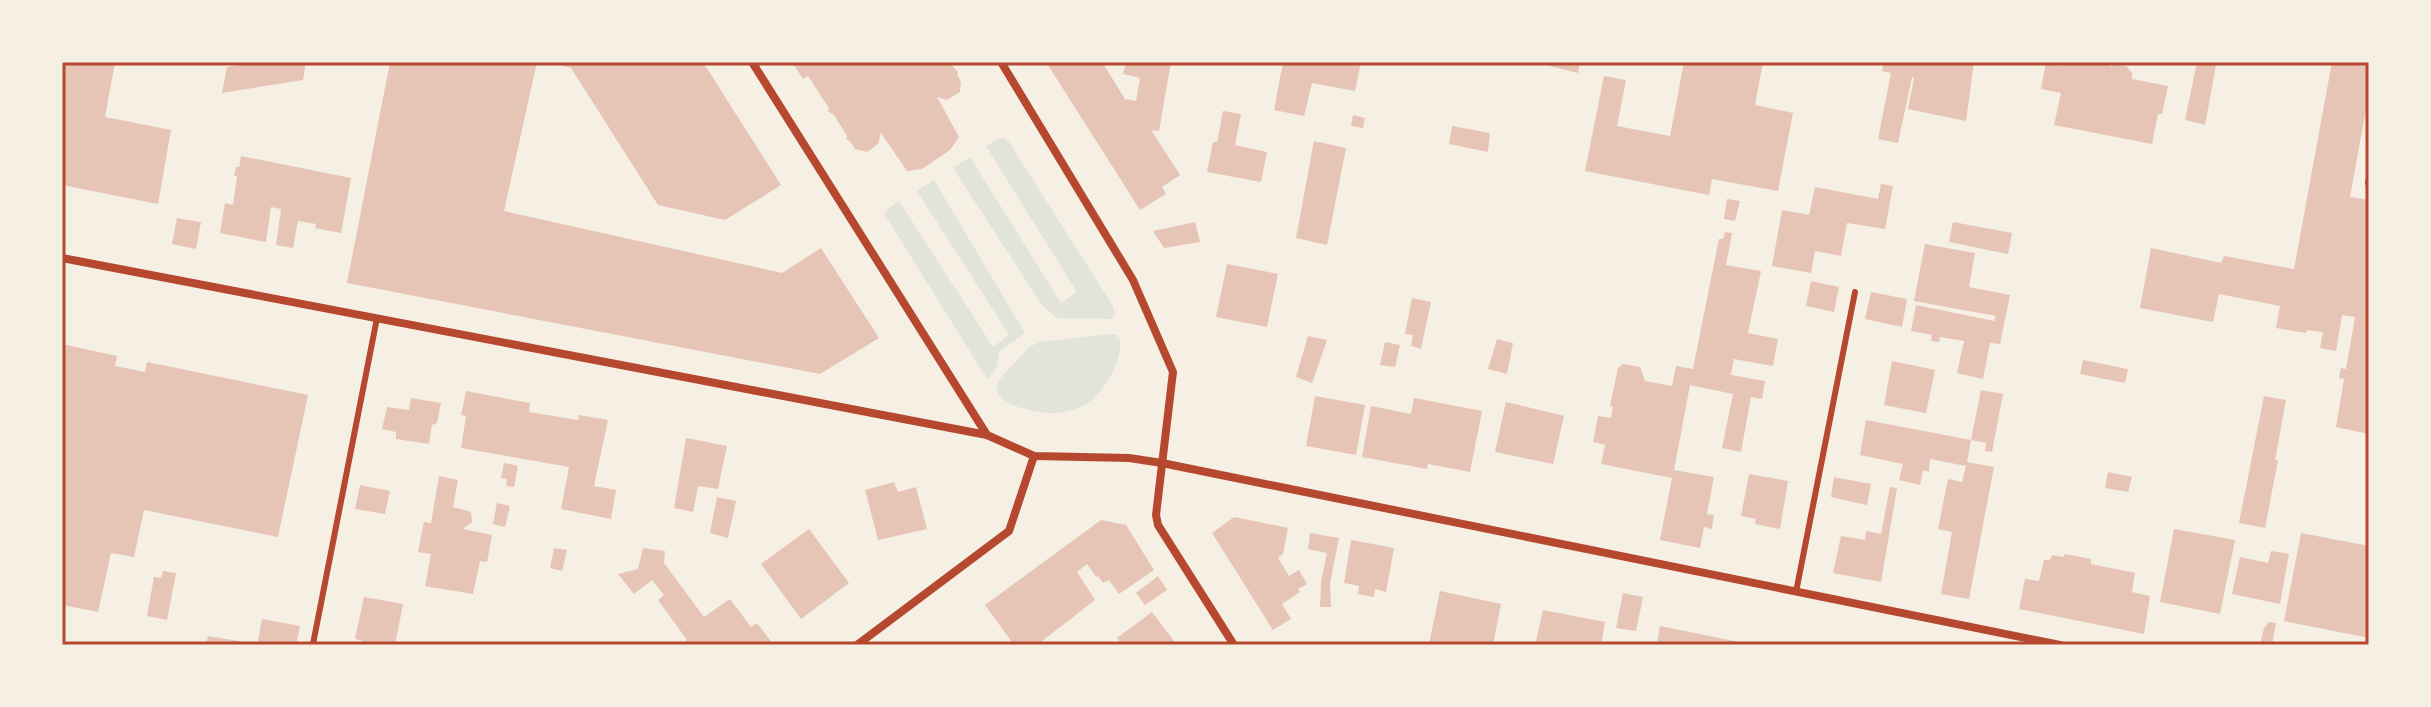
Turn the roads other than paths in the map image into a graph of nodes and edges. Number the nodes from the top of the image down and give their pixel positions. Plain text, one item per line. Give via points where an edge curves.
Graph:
1 (752, 62) edge
2 (1001, 62) edge
3 (62, 258) edge
4 (1855, 292) dead end
5 (377, 318) junction
6 (987, 435) junction
7 (1034, 456) junction
8 (1162, 463) junction
9 (1796, 592) junction
10 (313, 644) edge
11 (857, 645) edge
12 (1234, 645) edge
13 (2060, 645) edge

1 - 6 street
2 - 8 street via 1133,280 1173,372
3 - 5 street
4 - 9 lane
5 - 6 street
5 - 10 lane
6 - 7 street
7 - 8 street
7 - 11 street via 1009,531
8 - 9 street
8 - 12 street via 1158,525
9 - 13 street

